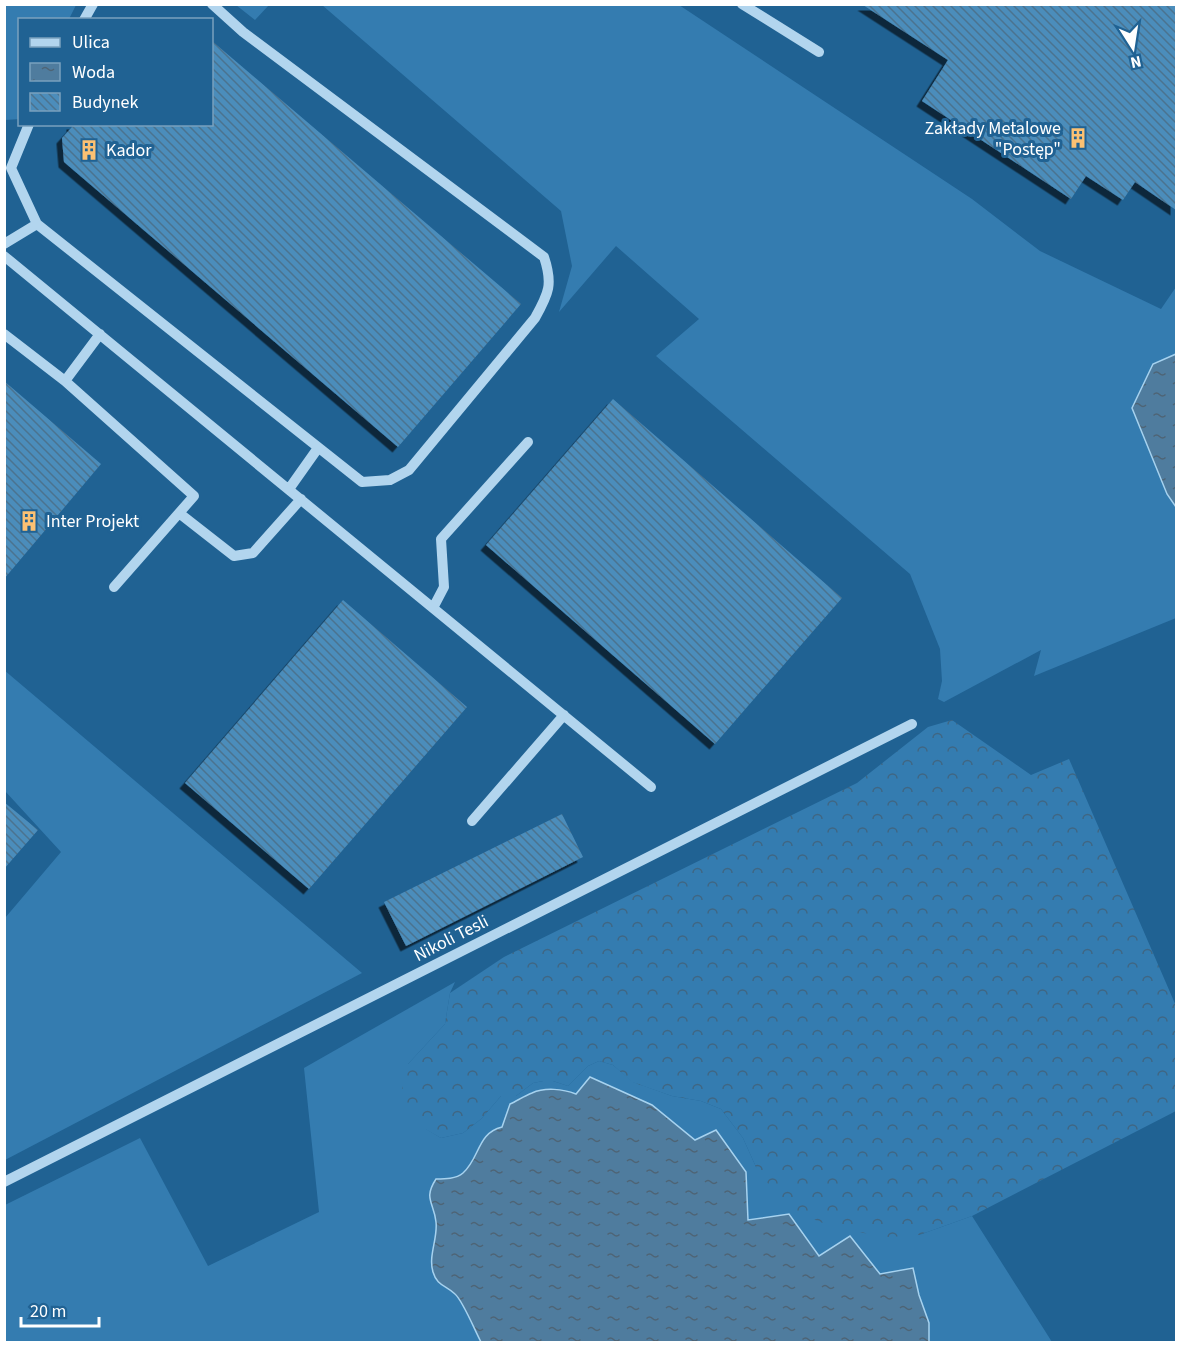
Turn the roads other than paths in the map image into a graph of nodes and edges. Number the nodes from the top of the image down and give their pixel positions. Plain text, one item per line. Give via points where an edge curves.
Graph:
1 (93, 4) edge
2 (212, 4) edge
3 (742, 4) edge
4 (85, 18) edge
5 (819, 52) dead end
6 (28, 126) edge
7 (37, 224) junction
8 (4, 244) edge
9 (4, 256) edge
10 (4, 334) edge
11 (100, 334) junction
12 (65, 381) junction
13 (528, 442) dead end
14 (318, 448) junction
15 (288, 489) junction
16 (301, 499) junction
17 (179, 513) junction
18 (114, 587) dead end
19 (433, 608) junction
20 (564, 715) junction
21 (912, 724) dead end
22 (651, 787) dead end
23 (471, 821) dead end
24 (4, 1182) edge

1 - 4 street
2 - 14 street via 243,32 544,257 550,274 549,293 535,318 409,470 390,480 362,482
3 - 5 street
6 - 7 street via 11,168
7 - 8 street
7 - 14 street
9 - 11 street
10 - 12 street
11 - 12 street
11 - 15 street
12 - 17 street via 194,496
13 - 19 street via 441,539 444,587
14 - 15 street
15 - 16 street
16 - 17 street via 253,553 234,556
16 - 19 street
17 - 18 street
19 - 20 street
20 - 22 street
20 - 23 street
21 - 24 street, Nikoli Tesli

